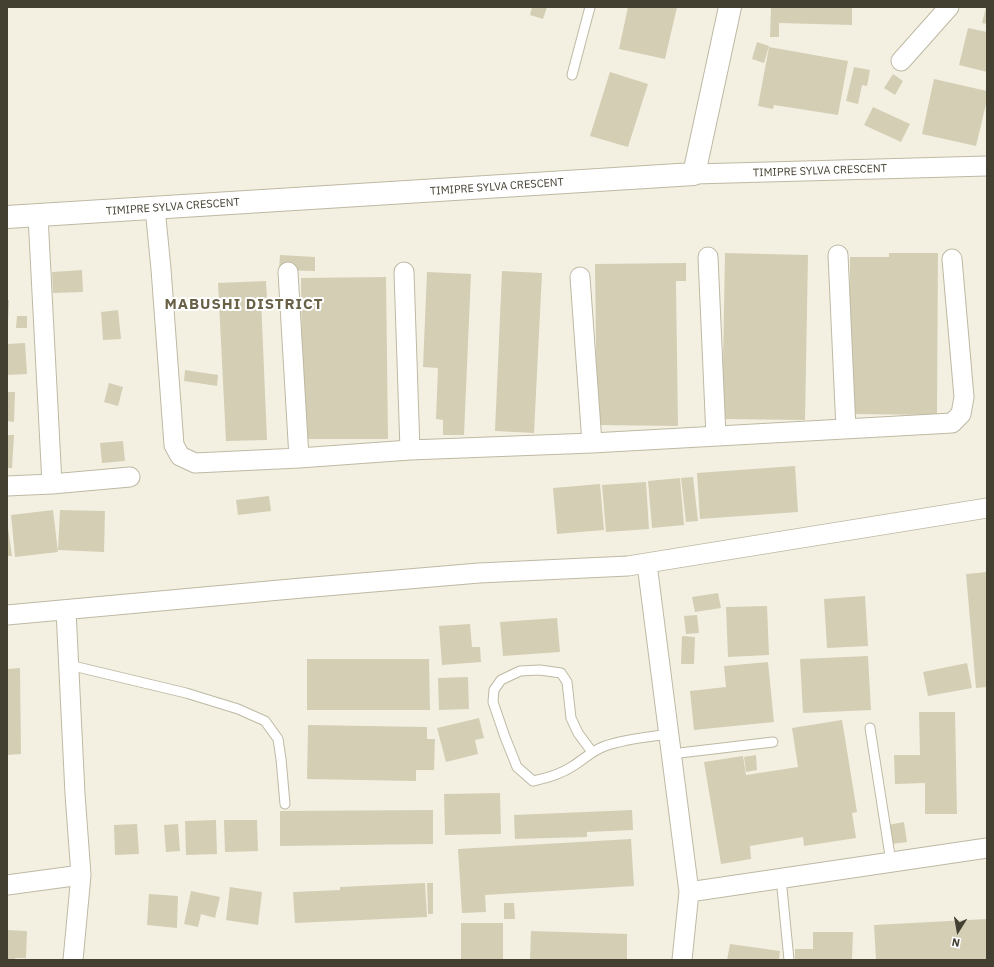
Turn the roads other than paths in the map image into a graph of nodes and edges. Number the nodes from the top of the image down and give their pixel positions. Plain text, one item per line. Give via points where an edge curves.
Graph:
1 (590, 7) edge
2 (730, 7) edge
3 (949, 7) edge
4 (901, 61) dead end
5 (572, 75) dead end
6 (987, 166) edge
7 (694, 174) junction
8 (155, 208) junction
9 (38, 216) junction
10 (7, 217) edge
11 (838, 255) dead end
12 (708, 257) dead end
13 (952, 259) dead end
14 (288, 272) dead end
15 (404, 272) dead end
16 (580, 277) dead end
17 (846, 429) junction
18 (716, 436) junction
19 (592, 443) junction
20 (410, 450) junction
21 (299, 458) junction
22 (130, 478) dead end
23 (52, 484) junction
24 (7, 486) edge
25 (987, 508) edge
26 (647, 564) junction
27 (66, 610) junction
28 (7, 615) edge
29 (69, 665) junction
30 (870, 728) dead end
31 (669, 734) junction
32 (774, 742) dead end
33 (592, 752) junction
34 (671, 754) junction
35 (285, 804) dead end
36 (987, 848) edge
37 (891, 862) junction
38 (81, 875) junction
39 (781, 878) junction
40 (7, 885) edge
41 (689, 892) junction
42 (73, 960) edge
43 (682, 960) edge
44 (789, 960) edge

1 - 5 lane
2 - 7 street
3 - 4 street
6 - 7 street, TIMIPRE SYLVA CRESCENT
7 - 8 street, TIMIPRE SYLVA CRESCENT
8 - 9 street, TIMIPRE SYLVA CRESCENT
8 - 21 street via 174,444 180,456 195,462
9 - 10 street, TIMIPRE SYLVA CRESCENT
9 - 23 street
11 - 17 street
12 - 18 street
13 - 17 street via 964,397 962,414 952,423
14 - 21 street
15 - 20 street
16 - 19 street
17 - 18 street
18 - 19 street
19 - 20 street
20 - 21 street
22 - 23 street
23 - 24 street
25 - 26 street
26 - 27 street via 294,588
26 - 31 street
27 - 28 street
27 - 29 street
29 - 35 lane via 186,693 238,709 265,722 278,739
29 - 38 street
30 - 37 lane
31 - 33 lane via 625,741
31 - 34 street
32 - 34 lane
33 - 33 lane via 567,770 533,781 517,767 493,702 494,690 501,680 520,671 561,673 567,682 571,718
34 - 41 street
36 - 37 street
37 - 39 street
38 - 40 street
38 - 42 street
39 - 41 street
39 - 44 lane
41 - 43 street

